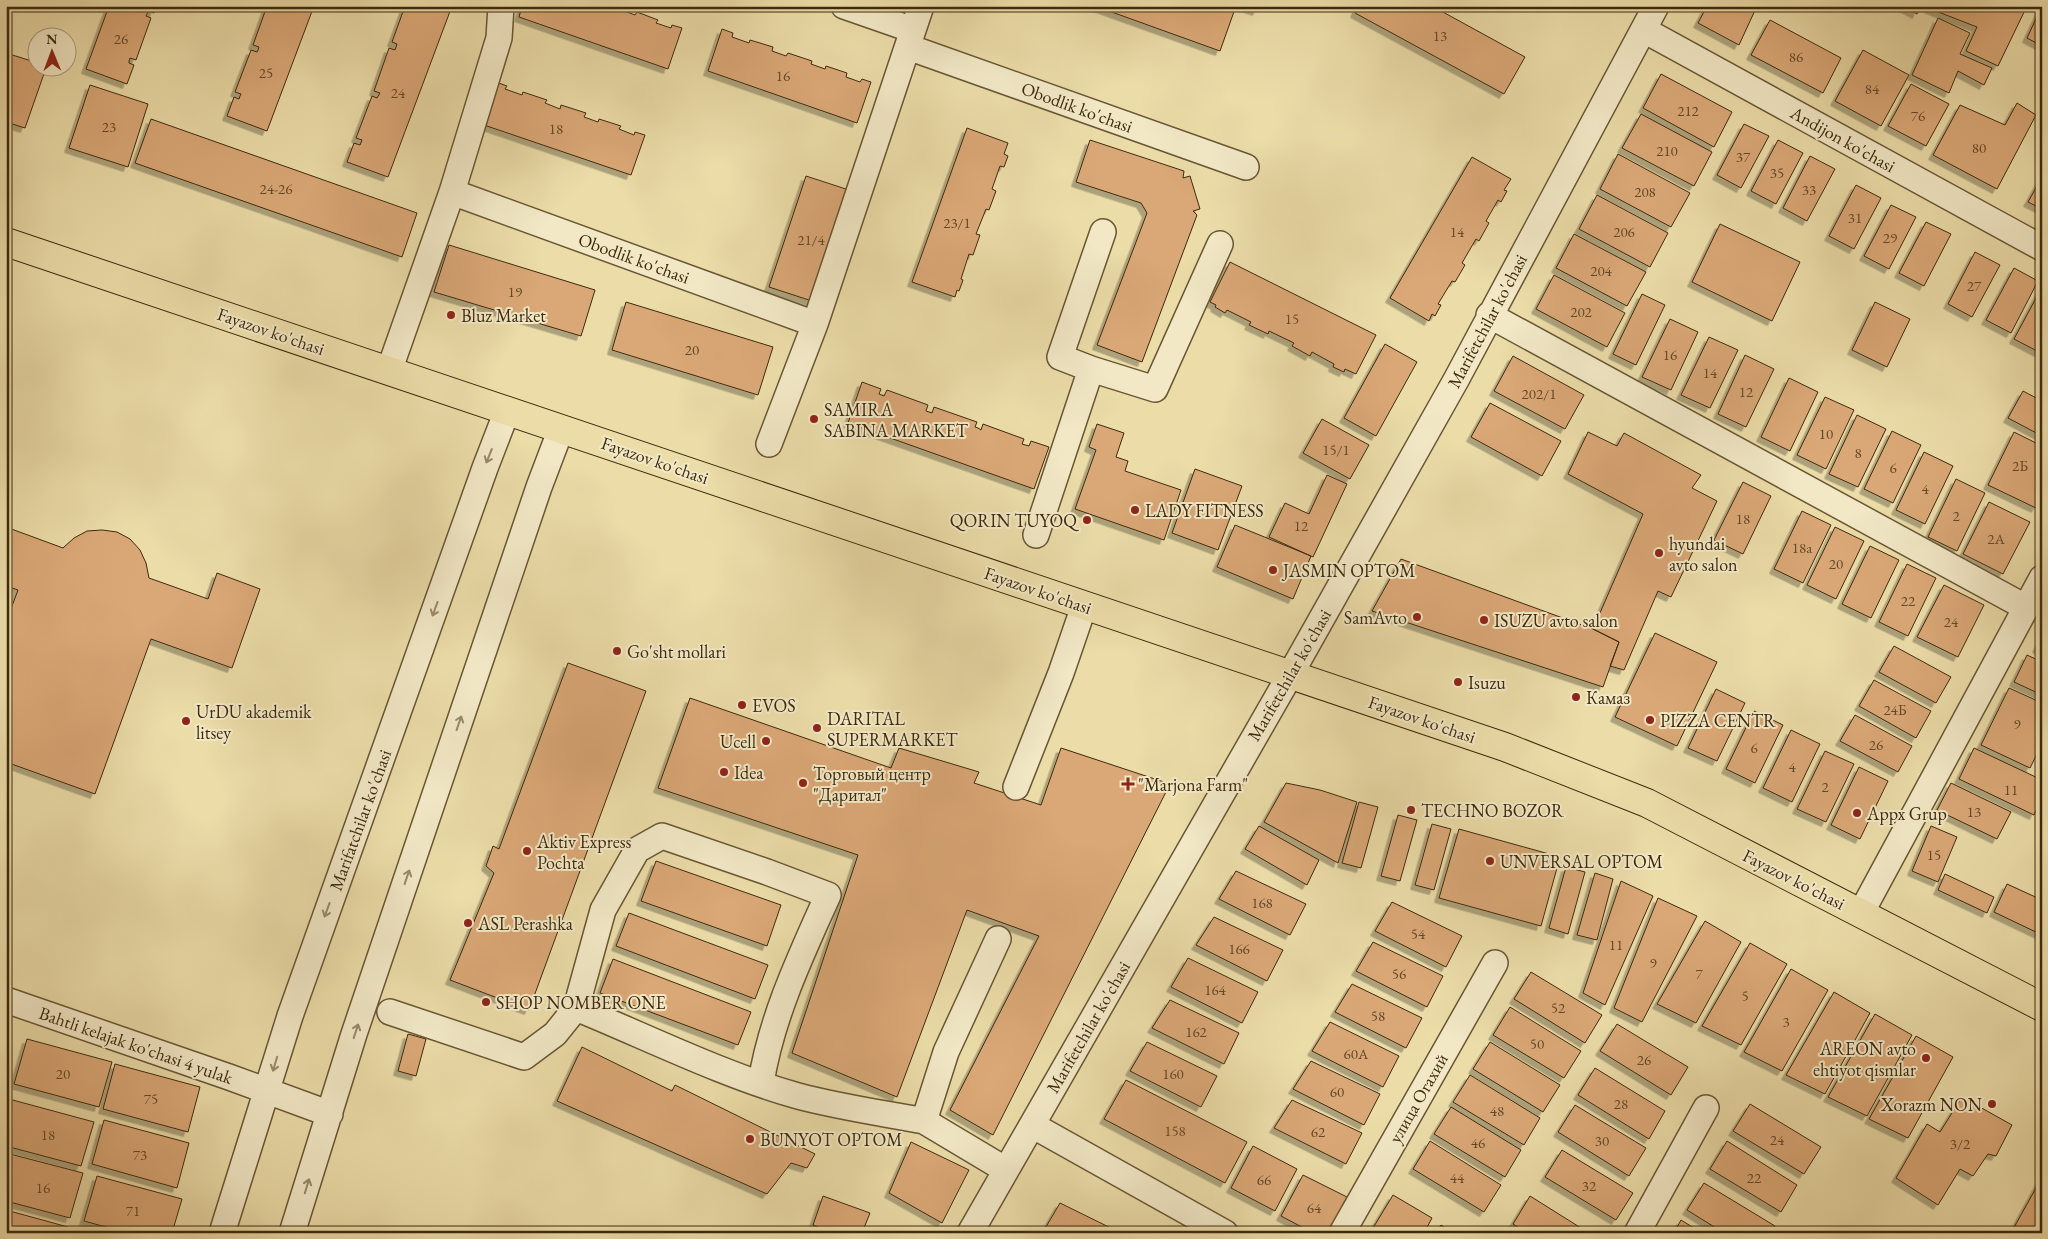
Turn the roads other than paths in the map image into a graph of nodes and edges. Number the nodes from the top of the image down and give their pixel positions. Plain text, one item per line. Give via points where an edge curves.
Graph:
1 (501, 6) edge
2 (844, 6) edge
3 (921, 6) edge
4 (1656, 6) edge
5 (1644, 30) junction
6 (911, 38) junction
7 (1246, 167) dead end
8 (452, 192) junction
9 (1103, 232) dead end
10 (6, 242) edge
11 (1220, 244) dead end
12 (2042, 248) edge
13 (1490, 315) junction
14 (815, 324) junction
15 (1091, 369) junction
16 (390, 371) junction
17 (507, 411) junction
18 (561, 429) junction
19 (769, 444) dead end
20 (1036, 535) dead end
21 (2042, 578) edge
22 (1084, 606) junction
23 (2025, 607) junction
24 (1290, 675) junction
25 (1016, 787) dead end
26 (1861, 913) junction
27 (998, 939) dead end
28 (1495, 963) dead end
29 (6, 1000) edge
30 (2042, 1007) edge
31 (576, 1008) junction
32 (390, 1012) dead end
33 (761, 1083) junction
34 (267, 1090) junction
35 (1706, 1108) dead end
36 (330, 1114) junction
37 (924, 1121) junction
38 (1032, 1125) junction
39 (1006, 1170) junction
40 (222, 1233) edge
41 (292, 1233) edge
42 (970, 1233) edge
43 (1224, 1233) edge
44 (1342, 1233) edge
45 (1637, 1233) edge

1 - 8 street via 499,38
2 - 6 street, Obodlik ko'chasi
3 - 6 street
4 - 5 street, Marifetchilar ko'chasi
5 - 12 street, Andijon ko'chasi
5 - 13 street, Marifetchilar ko'chasi
6 - 7 street, Obodlik ko'chasi
6 - 14 street
8 - 14 street, Obodlik ko'chasi
8 - 16 street
9 - 15 street via 1060,357
10 - 16 main road, Fayazov ko'chasi
11 - 15 street via 1155,389
13 - 23 street
13 - 24 street, Marifetchilar ko'chasi
14 - 19 street
15 - 20 street
16 - 17 main road, Fayazov ko'chasi
17 - 18 main road, Fayazov ko'chasi
17 -> 34 street, Marifatchilar ko'chasi via 290,1016
18 - 22 main road, Fayazov ko'chasi
36 -> 18 street via 532,506
21 - 23 street
22 - 24 main road, Fayazov ko'chasi
22 - 25 street
23 - 26 street
24 - 26 main road, Fayazov ko'chasi via 1505,747 1647,803
24 - 38 street, Marifetchilar ko'chasi
26 - 30 main road, Fayazov ko'chasi
27 - 37 street via 946,1052
28 - 44 street, улица Огахий
29 - 34 street, Bahtli kelajak ko'chasi 4 yulak
31 - 32 street via 555,1034 524,1057
31 - 33 street
31 - 33 street via 603,910 637,850 662,836 828,895 795,967 764,1060
33 - 37 street via 797,1095
34 - 36 street, Bahtli kelajak ko'chasi 4 yulak
34 - 40 street, Marifatchilar ko'chasi
35 - 45 street
41 -> 36 street
37 - 39 street
38 - 39 street, Marifetchilar ko'chasi
38 - 43 street
39 - 42 street, Marifetchilar ko'chasi

